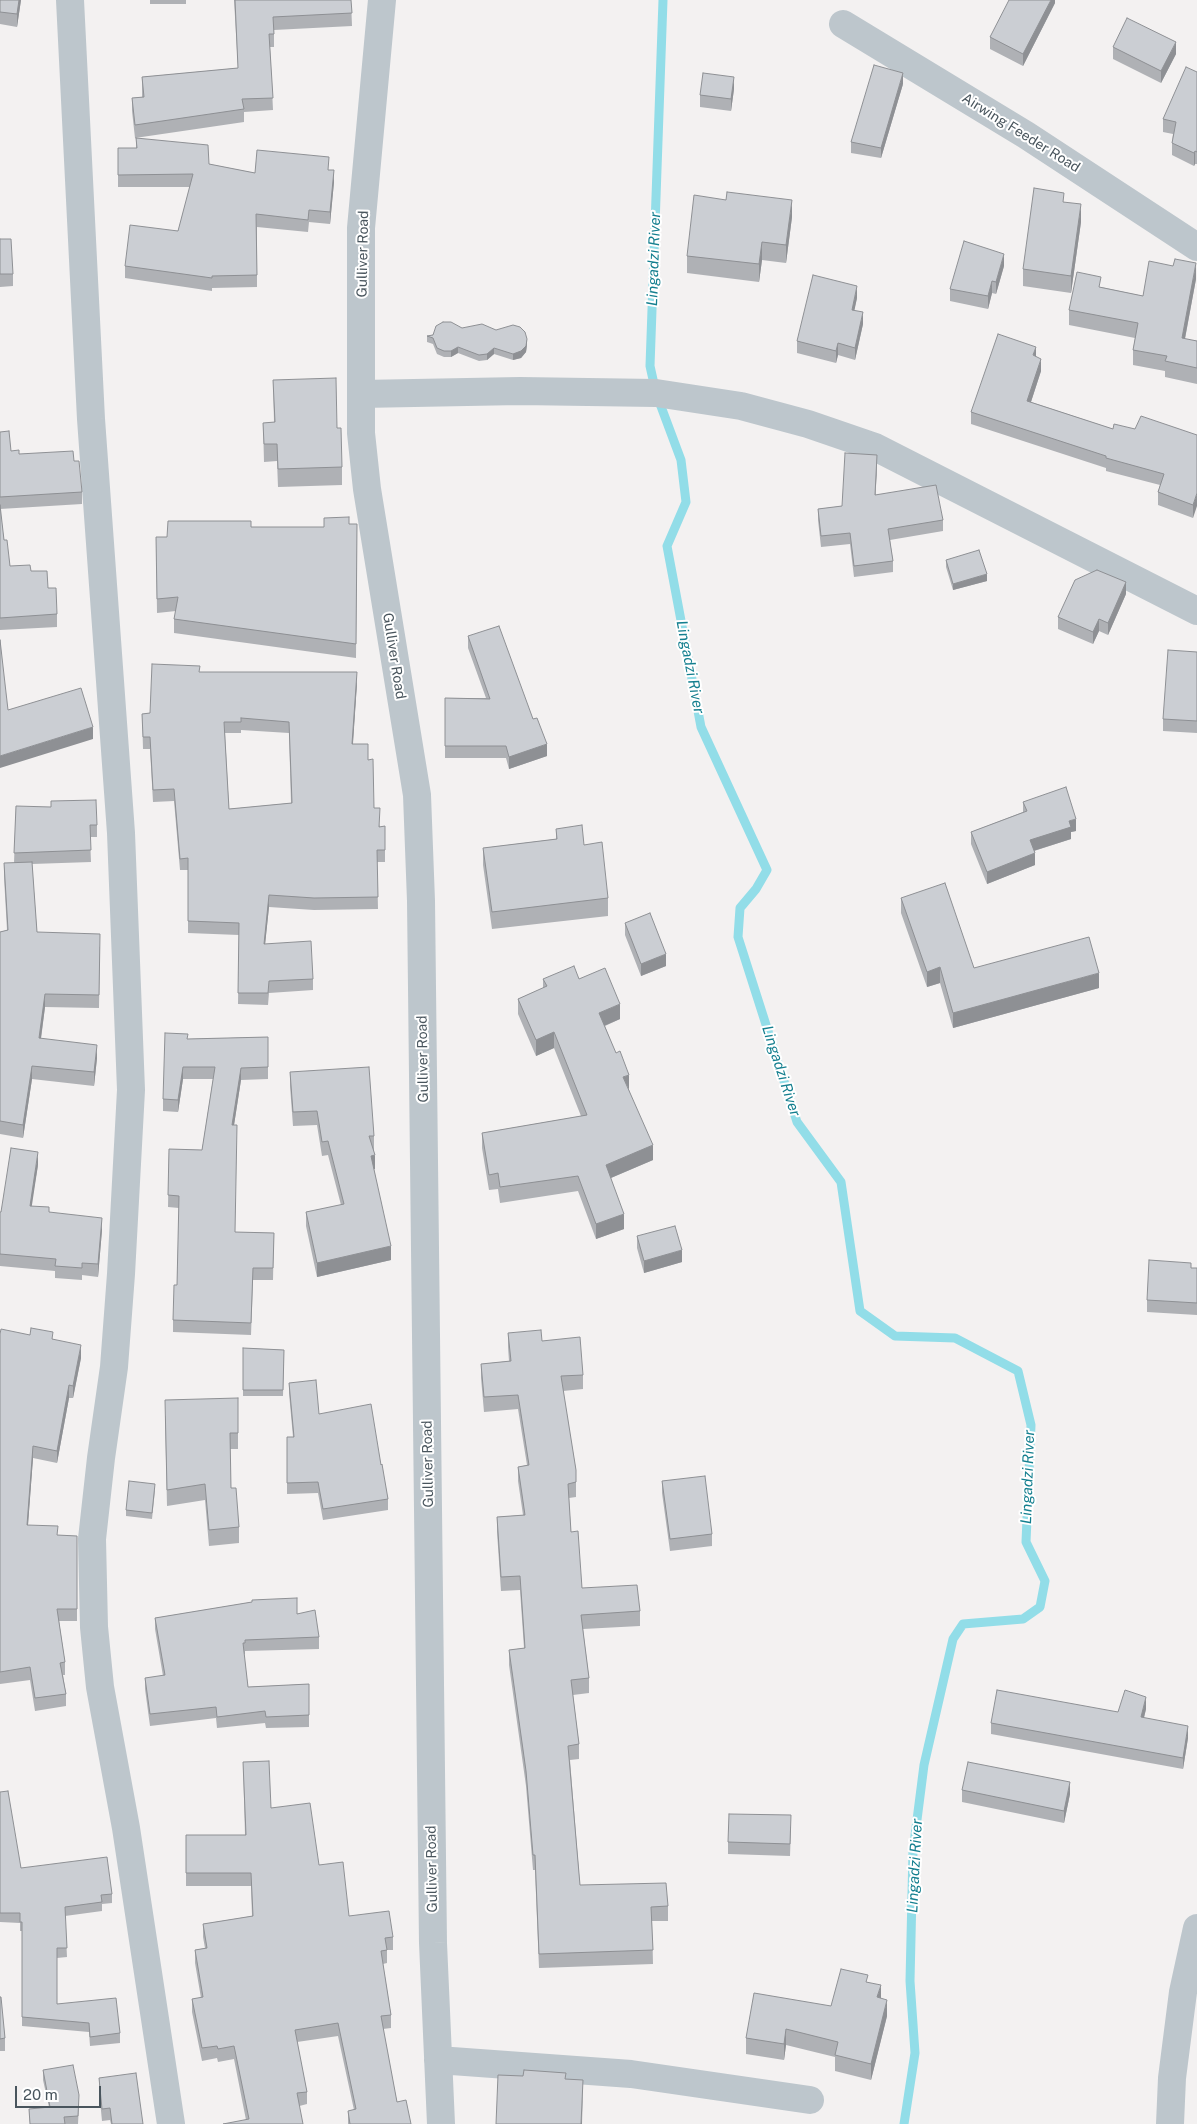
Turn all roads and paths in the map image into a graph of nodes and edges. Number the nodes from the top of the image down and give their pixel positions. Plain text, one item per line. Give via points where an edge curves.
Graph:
1 (70, 0) edge
2 (382, 0) edge
3 (843, 24) dead end
4 (1197, 247) edge
5 (361, 394) junction
6 (1197, 611) edge
7 (1197, 1928) edge
8 (438, 2060) junction
9 (810, 2100) dead end
10 (171, 2124) edge
11 (441, 2124) edge
12 (1170, 2124) edge

1 - 10 street via 91,410 121,833 131,1090 114,1367 92,1539 94,1627 100,1687 126,1828
2 - 5 street, Gulliver Road via 361,228
3 - 4 street, Airwing Feeder Road via 1026,134
5 - 6 street via 656,393 741,406 808,424 876,448
5 - 8 street, Gulliver Road via 367,489 417,795 433,1943
7 - 12 street via 1183,1992 1172,2078
8 - 9 street via 631,2074
8 - 11 street, Gulliver Road

